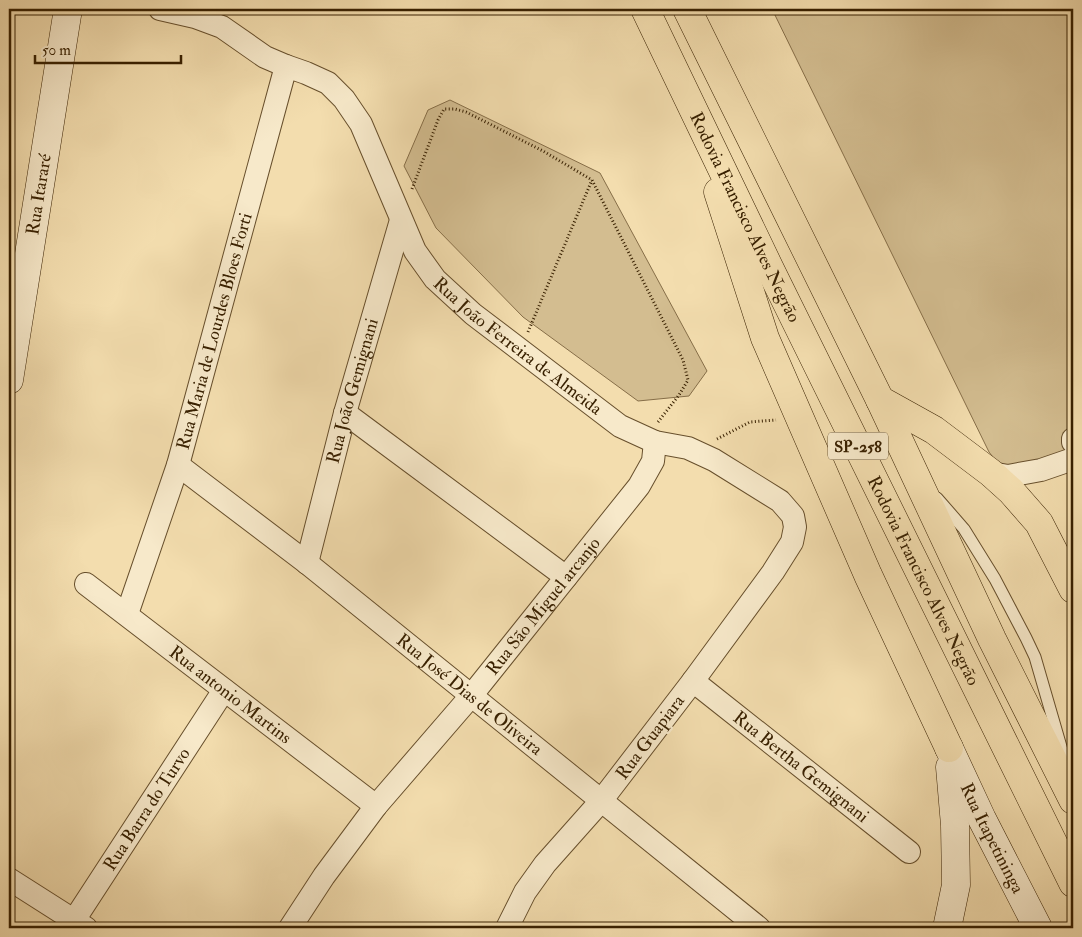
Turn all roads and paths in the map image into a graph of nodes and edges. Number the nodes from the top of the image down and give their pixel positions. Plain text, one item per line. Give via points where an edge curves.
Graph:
1 (68, 9) edge
2 (160, 9) edge
3 (645, 9) edge
4 (687, 9) edge
5 (296, 69) junction
6 (687, 96) junction
7 (592, 180) junction
8 (400, 220) junction
9 (520, 351) junction
10 (9, 380) edge
11 (880, 400) junction
12 (345, 414) junction
13 (804, 428) junction
14 (650, 440) junction
15 (694, 450) junction
16 (1073, 459) edge
17 (178, 465) junction
18 (914, 472) junction
19 (991, 473) junction
20 (792, 542) joint
21 (307, 563) junction
22 (566, 577) junction
23 (86, 584) dead end
24 (1073, 589) edge
25 (127, 614) junction
26 (693, 681) junction
27 (224, 690) junction
28 (471, 696) junction
29 (949, 748) junction
30 (1073, 790) edge
31 (1073, 800) edge
32 (601, 801) junction
33 (376, 806) junction
34 (909, 852) dead end
35 (9, 879) edge
36 (1073, 883) edge
37 (77, 925) edge
38 (510, 927) edge
39 (290, 928) edge
40 (759, 928) edge
41 (947, 928) edge
42 (1038, 928) edge

1 - 10 street, Rua Itararé
2 - 5 street, Rua João Ferreira de Almeida via 222,27 265,57
3 - 6 highway, Rodovia Francisco Alves Negrão / SP-258
4 - 11 highway, Rodovia Francisco Alves Negrão / SP-258
5 - 8 street, Rua João Ferreira de Almeida via 328,83 344,99 361,124
5 - 17 street, Rua Maria de Lourdes Bloes Forti
6 - 13 highway via 764,338
6 - 36 highway, Rodovia Francisco Alves Negrão / SP-258
7 - 8 path via 466,112 444,109
7 - 9 path
7 - 14 path via 684,360 688,380
8 - 9 street, Rua João Ferreira de Almeida via 414,251 435,279
8 - 12 street, Rua João Gemignani
9 - 14 street, Rua João Ferreira de Almeida via 620,426
11 - 18 highway, Rodovia Francisco Alves Negrão / SP-258
11 - 19 highway via 934,430
12 - 21 street, Rua João Gemignani
12 - 22 street
13 - 15 path via 778,420 750,422
13 - 29 highway
14 - 15 street, Rua João Ferreira de Almeida
14 - 22 street, Rua São Miguel arcanjo via 653,461 639,486
15 - 20 street, Rua João Ferreira de Almeida via 780,501 793,516
16 - 19 street via 1041,470 1008,476
17 - 21 street, Rua José Dias de Oliveira
17 - 25 street, Rua Maria de Lourdes Bloes Forti
18 - 30 lane via 964,529 1026,638 1035,657
18 - 31 highway, Rodovia Francisco Alves Negrão / SP-258 via 992,639
19 - 24 highway via 1039,523
20 - 26 street, Rua Guapiara
21 - 28 street, Rua José Dias de Oliveira
22 - 28 street, Rua São Miguel arcanjo
23 - 25 street, Rua antonio Martins
25 - 27 street, Rua antonio Martins
26 - 32 street, Rua Guapiara
26 - 34 street, Rua Bertha Gemignani
27 - 33 street, Rua antonio Martins
27 - 37 street, Rua Barra do Turvo
28 - 32 street, Rua José Dias de Oliveira
28 - 33 street, Rua São Miguel arcanjo
29 - 41 street via 956,885
29 - 42 street, Rua Itapetininga
32 - 38 street, Rua Guapiara via 545,864 525,892
32 - 40 street, Rua José Dias de Oliveira
33 - 39 street, Rua São Miguel arcanjo
35 - 37 street

